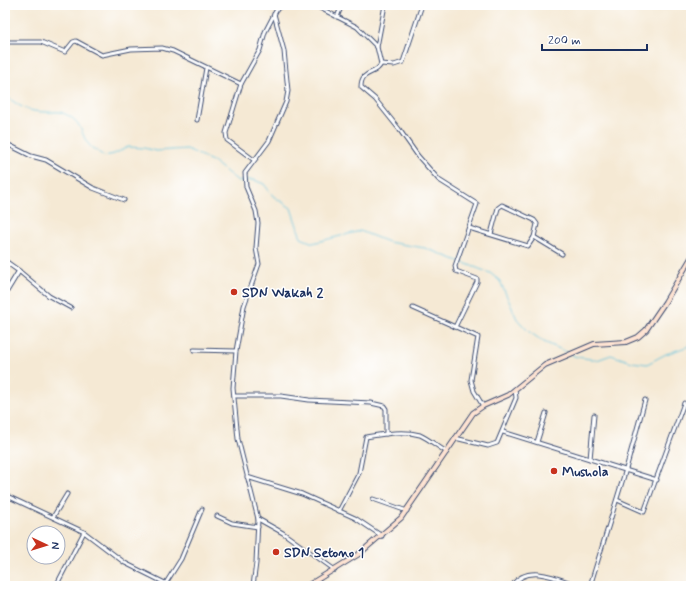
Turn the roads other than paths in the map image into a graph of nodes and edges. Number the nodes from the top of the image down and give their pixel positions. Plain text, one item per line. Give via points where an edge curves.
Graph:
1 (282, 5) edge
2 (314, 5) edge
3 (342, 5) edge
4 (385, 5) edge
5 (422, 5) edge
6 (274, 14) junction
7 (337, 17) junction
8 (5, 44) edge
9 (377, 47) junction
10 (381, 64) junction
11 (206, 68) junction
12 (241, 84) junction
13 (198, 120) dead end
14 (5, 143) edge
15 (254, 160) junction
16 (124, 200) dead end
17 (470, 228) junction
18 (491, 234) junction
19 (534, 238) junction
20 (562, 254) dead end
21 (691, 258) edge
22 (5, 261) edge
23 (19, 271) junction
24 (5, 294) edge
25 (71, 308) dead end
26 (413, 308) dead end
27 (455, 327) junction
28 (194, 350) dead end
29 (236, 351) junction
30 (515, 389) junction
31 (234, 396) junction
32 (645, 400) dead end
33 (684, 403) dead end
34 (483, 406) junction
35 (546, 413) dead end
36 (594, 415) dead end
37 (503, 432) junction
38 (386, 434) junction
39 (455, 438) junction
40 (537, 442) junction
41 (447, 452) junction
42 (590, 459) junction
43 (626, 469) junction
44 (247, 477) junction
45 (657, 480) junction
46 (67, 494) dead end
47 (5, 495) edge
48 (373, 499) dead end
49 (617, 500) junction
50 (202, 509) dead end
51 (339, 511) junction
52 (407, 511) junction
53 (217, 516) dead end
54 (53, 517) junction
55 (258, 519) junction
56 (258, 527) junction
57 (84, 532) junction
58 (382, 536) junction
59 (335, 570) junction
60 (165, 585) edge
61 (56, 586) edge
62 (171, 586) edge
63 (253, 586) edge
64 (307, 586) edge
65 (512, 586) edge
66 (578, 586) edge
67 (590, 586) edge

1 - 6 street
2 - 7 street
3 - 7 street
4 - 9 street
5 - 10 street via 403,62 394,65
6 - 12 street via 260,50
6 - 15 street via 284,51 288,91 277,126 261,154
7 - 9 street via 357,28
8 - 11 street via 41,42 65,52 76,41 99,54 108,56 131,49 162,48 173,50
9 - 10 street
10 - 17 street via 363,77 361,87 375,99 439,180 477,203
11 - 12 street
11 - 13 street
12 - 15 street via 225,137
14 - 16 street via 31,156 46,160 93,188
15 - 29 street via 247,168 244,178 258,223 256,248 259,264 244,306
17 - 18 street
17 - 27 street via 455,268 458,272 477,279 477,282
18 - 19 street via 528,246
18 - 19 street via 498,208 502,205 537,222
19 - 20 street
21 - 30 main road via 642,335 626,342 599,343 561,358 540,368
22 - 23 street
23 - 24 street
23 - 25 street via 49,296
26 - 27 street
27 - 34 street via 478,337 471,380
28 - 29 street
29 - 31 street
30 - 34 main road
30 - 37 street via 516,398
31 - 38 street via 281,396 380,405 386,409
31 - 44 street via 238,439
32 - 43 street
33 - 45 street
34 - 39 main road via 471,415
35 - 40 street
36 - 42 street
37 - 39 street via 497,443 490,446
37 - 40 street
38 - 41 street via 405,433 420,436
38 - 51 street via 365,439 359,473
39 - 41 main road
40 - 42 street
41 - 52 main road
42 - 43 street
43 - 45 street
43 - 49 street
44 - 51 street via 288,488
44 - 55 street
45 - 49 street via 644,513
46 - 54 street
47 - 54 street
48 - 52 street
49 - 67 street
50 - 60 street via 181,559
51 - 58 street
52 - 58 main road
53 - 56 street via 232,523
54 - 57 street
55 - 56 street
55 - 59 street via 284,533
56 - 63 street
57 - 60 street via 125,563
57 - 61 street
58 - 59 main road
59 - 64 main road
60 - 62 street
65 - 66 street via 525,574 536,573

